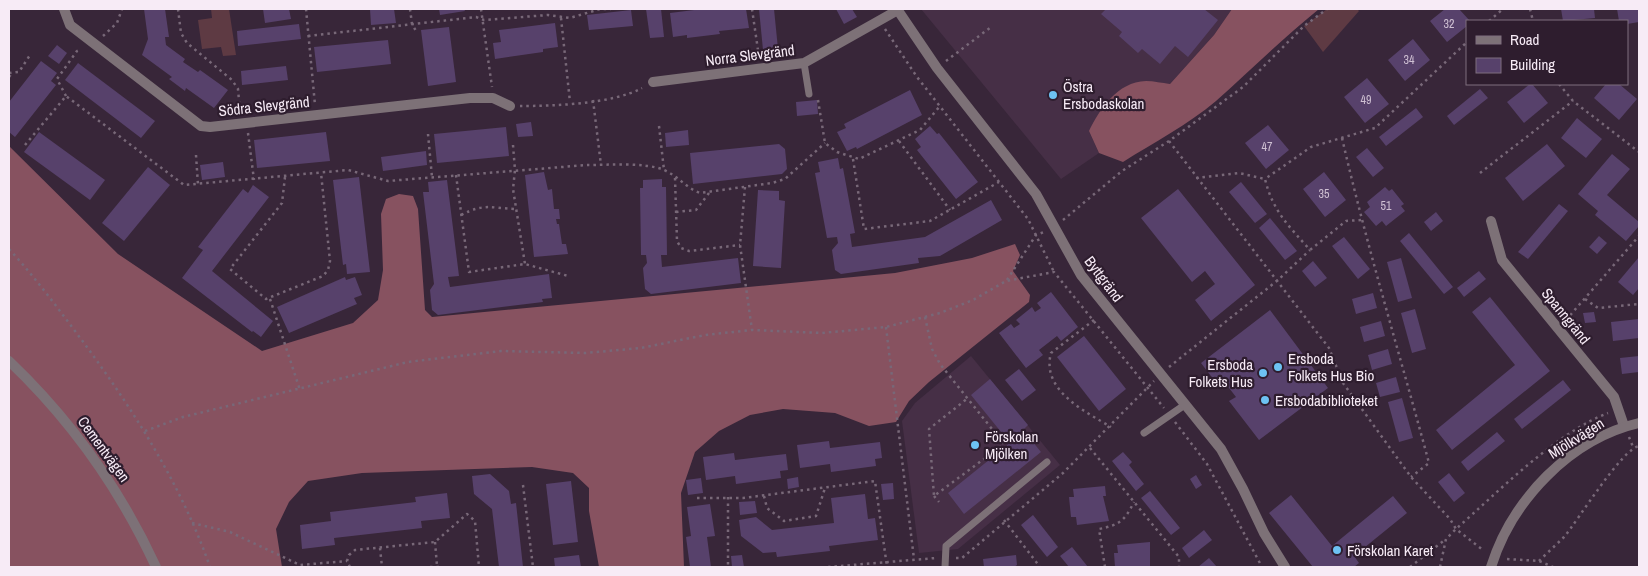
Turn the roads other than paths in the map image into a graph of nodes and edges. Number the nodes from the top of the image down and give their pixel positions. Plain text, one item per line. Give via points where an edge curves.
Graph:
1 (64, 9) edge
2 (898, 10) edge
3 (804, 63) junction
4 (653, 82) road end
5 (813, 94) road end
6 (510, 106) road end
7 (1492, 221) dead end
8 (9, 361) edge
9 (1186, 404) junction
10 (1639, 423) edge
11 (1624, 426) junction
12 (1144, 433) dead end
13 (1047, 462) dead end
14 (156, 567) edge
15 (945, 567) edge
16 (1285, 567) edge
17 (1491, 567) edge

1 - 6 street, Södra Slevgränd via 70,25 194,122 210,127 461,99 493,98
2 - 3 street, Norra Slevgränd
2 - 9 street, Byttgränd via 937,68 1036,194 1081,275
3 - 4 street, Norra Slevgränd
3 - 5 lane
7 - 11 street, Spanngränd via 1502,260 1614,397
8 - 14 street, Cementvägen via 38,388 79,437 112,485
9 - 12 lane
9 - 16 street, Byttgränd via 1221,450
10 - 11 street, Mjölkvägen
11 - 17 street, Mjölkvägen via 1554,468 1530,493 1510,524
13 - 15 lane via 946,546

